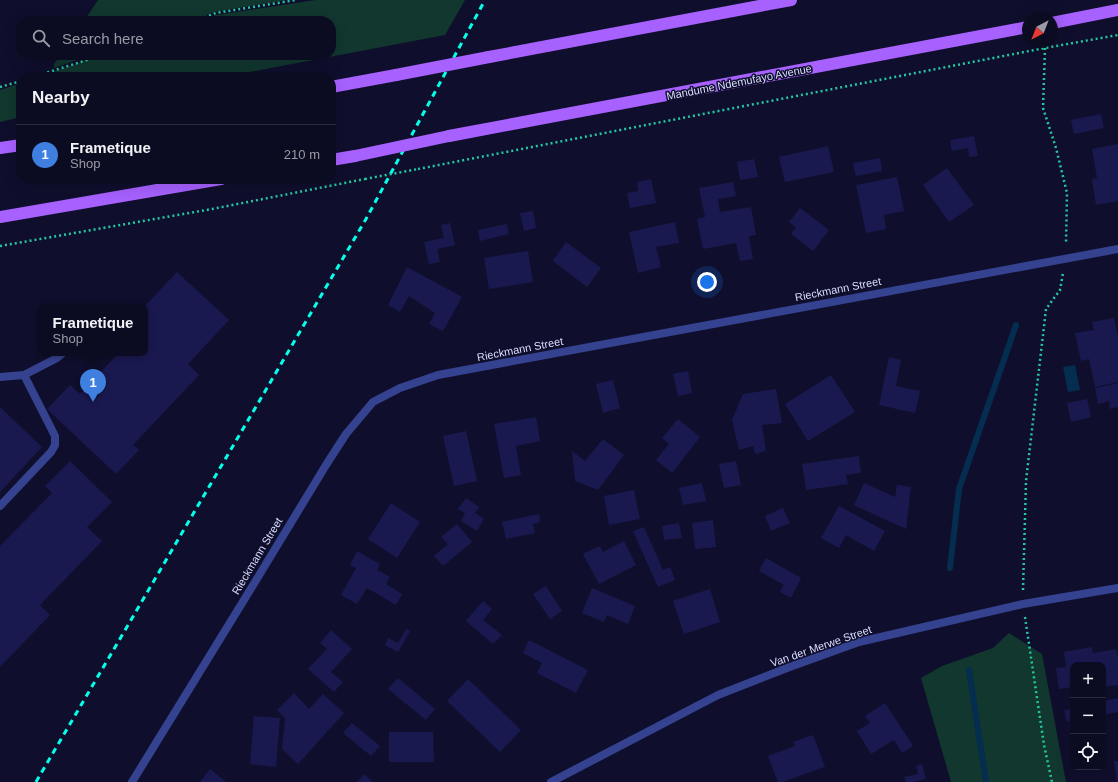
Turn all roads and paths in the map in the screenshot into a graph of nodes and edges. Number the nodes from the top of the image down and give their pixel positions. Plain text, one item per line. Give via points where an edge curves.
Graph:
1 (296, 0) edge
2 (791, 0) edge
3 (1118, 10) edge
4 (208, 16) edge
5 (1058, 22) edge
6 (1022, 28) edge
7 (1118, 35) edge
8 (1058, 46) edge
9 (1045, 48) joint
10 (87, 60) edge
11 (49, 72) edge
12 (16, 82) edge
13 (336, 86) edge
14 (0, 87) edge
15 (16, 145) edge
16 (0, 148) edge
17 (336, 159) edge
18 (192, 184) edge
19 (0, 217) edge
20 (0, 246) edge
21 (1118, 249) edge
22 (1066, 258) junction
23 (59, 356) edge
24 (24, 375) junction
25 (0, 377) edge
26 (0, 506) edge
27 (1118, 588) edge
28 (1023, 604) junction
29 (132, 782) edge
30 (551, 782) edge
31 (1052, 782) edge

1 - 4 path
2 - 13 main road, bridge
3 - 5 main road
6 - 17 main road, Mandume Ndemufayo Avenue, bridge
7 - 8 path
9 - 20 path, bridge via 418,169
9 - 22 path via 1043,108 1067,193
10 - 11 path
12 - 14 path
15 - 16 main road
18 - 19 main road
21 - 22 street, Rieckmann Street
22 - 28 path via 1060,290 1046,308 1026,481
22 - 29 street, Rieckmann Street via 438,375 400,388 373,402 346,434 326,465
23 - 24 street
24 - 25 street
24 - 26 street via 55,436 55,445
27 - 28 street, Van der Merwe Street
28 - 30 street, Van der Merwe Street via 859,642 787,668 718,695
28 - 31 path

